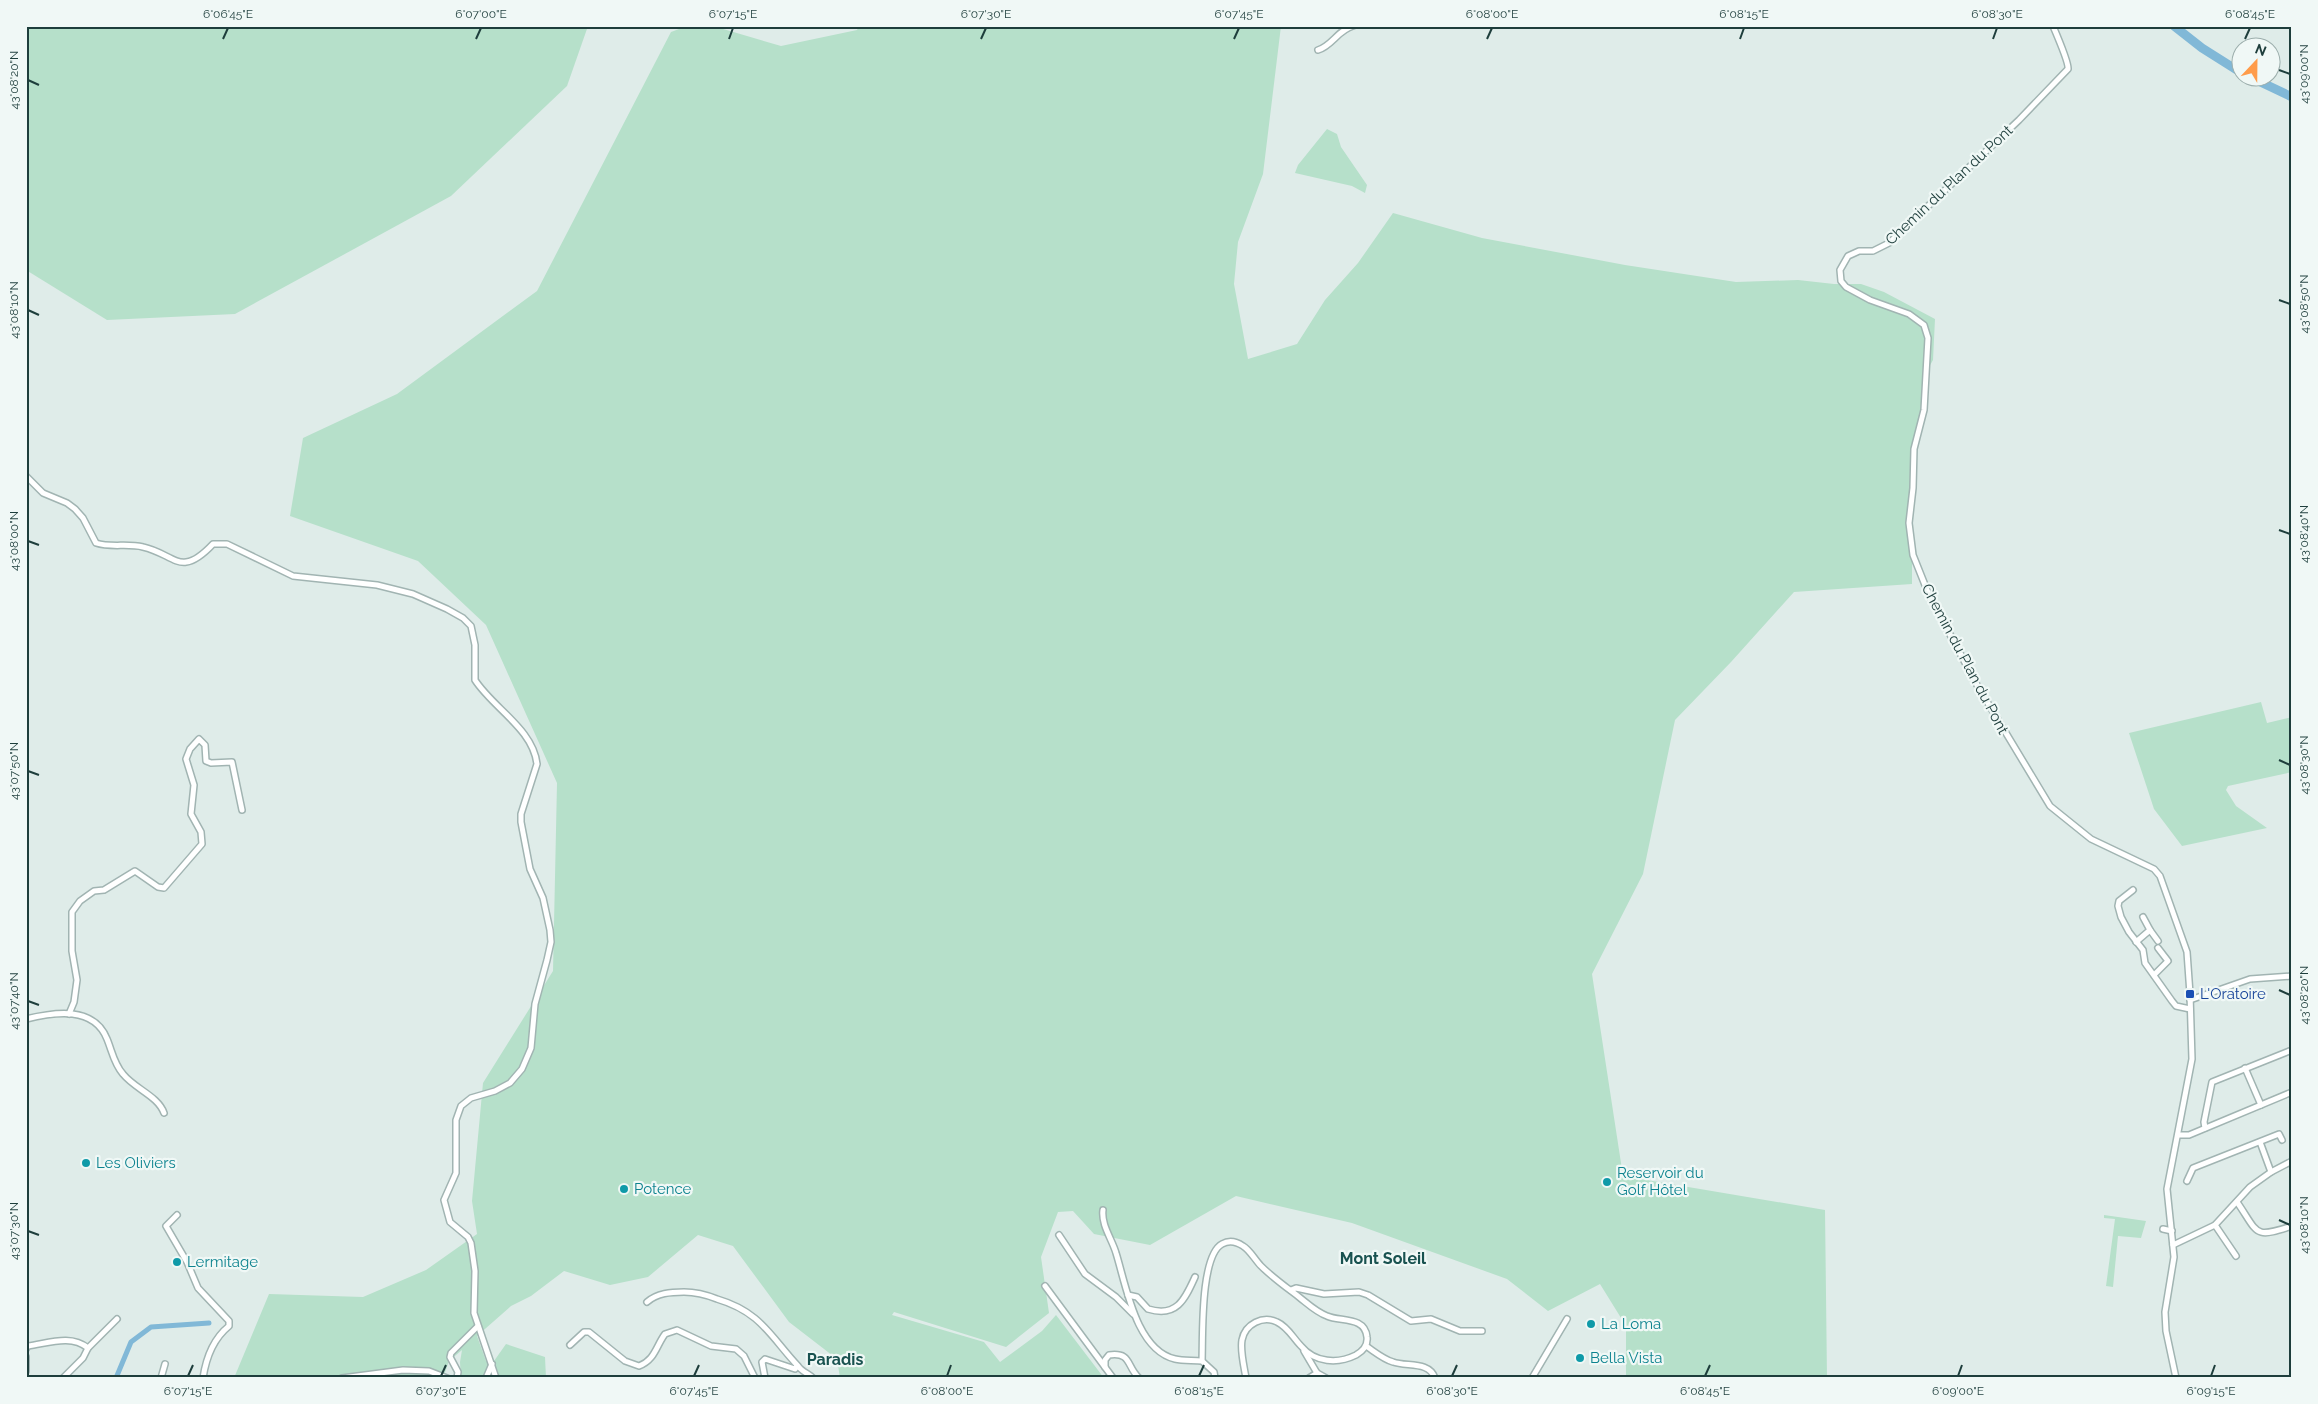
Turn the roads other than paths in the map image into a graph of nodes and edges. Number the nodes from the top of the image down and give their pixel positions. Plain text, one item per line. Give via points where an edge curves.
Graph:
1 (1353, 26) edge
2 (2053, 26) edge
3 (1318, 50) dead end
4 (26, 476) edge
5 (242, 810) dead end
6 (2133, 890) dead end
7 (2143, 917) dead end
8 (2150, 930) junction
9 (2158, 941) dead end
10 (2136, 942) junction
11 (2158, 948) dead end
12 (2154, 975) junction
13 (2292, 976) edge
14 (2190, 1000) junction
15 (2190, 1009) junction
16 (69, 1014) junction
17 (26, 1019) edge
18 (2292, 1050) edge
19 (2245, 1068) junction
20 (2292, 1092) edge
21 (2261, 1104) junction
22 (164, 1112) dead end
23 (2205, 1128) junction
24 (2178, 1135) junction
25 (2282, 1140) dead end
26 (2260, 1142) junction
27 (2292, 1161) edge
28 (2270, 1172) junction
29 (2187, 1181) dead end
30 (2237, 1202) junction
31 (1103, 1210) dead end
32 (177, 1215) dead end
33 (2215, 1225) junction
34 (2292, 1226) edge
35 (2163, 1229) dead end
36 (2172, 1231) junction
37 (1059, 1235) dead end
38 (2173, 1245) junction
39 (2236, 1256) dead end
40 (1195, 1277) dead end
41 (1044, 1286) dead end
42 (1290, 1290) junction
43 (1128, 1295) junction
44 (2159, 1301) dead end
45 (647, 1302) dead end
46 (2167, 1302) junction
47 (1135, 1317) junction
48 (117, 1319) dead end
49 (1567, 1319) dead end
50 (478, 1326) junction
51 (1482, 1331) dead end
52 (570, 1345) dead end
53 (1366, 1346) junction
54 (88, 1348) junction
55 (1302, 1348) junction
56 (26, 1350) edge
57 (26, 1357) edge
58 (1202, 1361) junction
59 (164, 1364) dead end
60 (492, 1364) junction
61 (797, 1366) junction
62 (1105, 1367) junction
63 (26, 1371) edge
64 (1317, 1373) junction
65 (63, 1378) edge
66 (161, 1378) edge
67 (203, 1378) edge
68 (342, 1378) edge
69 (446, 1378) edge
70 (457, 1378) edge
71 (486, 1378) edge
72 (496, 1378) edge
73 (755, 1378) edge
74 (765, 1378) edge
75 (813, 1378) edge
76 (1112, 1378) edge
77 (1139, 1378) edge
78 (1215, 1378) edge
79 (1246, 1378) edge
80 (1308, 1378) edge
81 (1326, 1378) edge
82 (1436, 1378) edge
83 (1532, 1378) edge
84 (2176, 1378) edge

1 - 3 street
2 - 14 street, Chemin du Plan du Pont via 2060,50 2069,64 2068,69 1889,243 1848,256 1840,270 1841,281 1870,300 1909,314 1924,325 1928,338 1924,410 1914,449 1909,523 1913,555 1929,595 1976,685 2050,806 2091,839 2145,863 2160,876 2187,952
4 - 50 street via 43,493 75,509 96,544 142,546 181,562 203,555 213,544 227,544 293,576 397,589 447,609 471,626 475,645 475,680 523,734 536,757 536,769 521,822 530,869 545,905 551,942 536,994 531,1048 522,1069 503,1087 466,1101 456,1120 456,1173 446,1192 445,1208 450,1222 471,1243 475,1272 473,1309
5 - 16 street via 232,762 206,761 205,744 199,739 186,758 194,785 191,814 201,832 202,844 164,888 135,871 104,890 94,891 76,906 70,923 77,980
6 - 10 street via 2119,901 2118,906 2128,932
7 - 8 street
8 - 9 street
8 - 10 street
10 - 12 street
11 - 12 street via 2168,961
12 - 15 street via 2176,1006
13 - 14 street via 2250,979
14 - 15 street, Chemin du Plan du Pont
15 - 24 street, Chemin du Plan du Pont via 2192,1060
16 - 17 street
16 - 22 street via 96,1021 121,1072 134,1086 149,1094
18 - 19 street
19 - 21 street
19 - 23 street via 2212,1082
20 - 21 street
21 - 23 street
23 - 24 street via 2189,1135
24 - 36 street, Chemin du Plan du Pont via 2167,1188
25 - 26 street via 2279,1134
26 - 28 street
26 - 29 street via 2193,1168
27 - 28 street
28 - 30 street
30 - 33 street
30 - 34 street via 2260,1233
31 - 43 street via 1103,1221 1112,1237
32 - 67 street via 166,1226 198,1288 229,1321 229,1326 205,1360
33 - 38 street
33 - 39 street
35 - 36 street
36 - 38 street, Chemin du Plan du Pont
37 - 47 street via 1085,1274
38 - 46 street, Chemin du Plan du Pont
40 - 43 street via 1183,1301 1166,1311 1148,1309 1137,1297
41 - 62 street
42 - 51 street via 1296,1288 1324,1294 1360,1292 1411,1321 1431,1318 1460,1330
42 - 53 street via 1326,1316 1359,1323 1367,1336
42 - 58 street via 1263,1268 1245,1247 1232,1241 1222,1244 1216,1249 1206,1280
43 - 47 street
44 - 46 street
45 - 61 street via 671,1292 688,1292 745,1309 776,1338
46 - 84 street, Chemin du Plan du Pont via 2166,1331
47 - 58 street via 1149,1341 1164,1354 1175,1360
48 - 54 street
49 - 83 street
50 - 60 street
50 - 70 street via 451,1353
52 - 73 street via 584,1332 589,1332 636,1366 647,1363 665,1334 677,1330 711,1346 736,1349 744,1356
53 - 55 street via 1361,1352 1336,1362 1326,1361
53 - 82 street via 1395,1362 1421,1366
54 - 56 street via 78,1341 64,1340 28,1346
54 - 65 street via 83,1358
55 - 64 street
55 - 79 street via 1278,1322 1260,1320 1252,1325 1242,1340
57 - 63 street
58 - 78 street
59 - 66 street
60 - 71 street
60 - 72 street
61 - 74 street via 788,1368 765,1358 762,1362
61 - 75 street
62 - 76 street
62 - 77 street via 1109,1355 1119,1354 1125,1356
64 - 80 street
64 - 81 street
68 - 69 street via 416,1370

